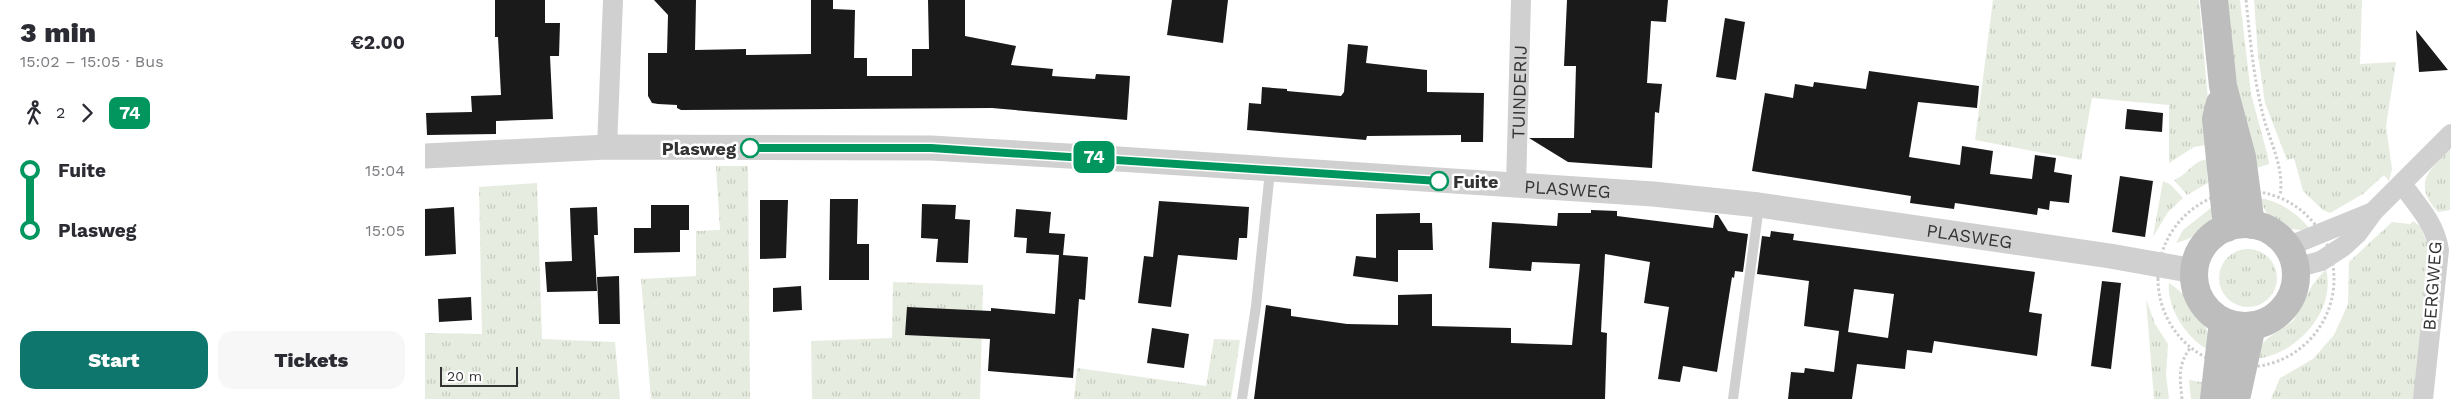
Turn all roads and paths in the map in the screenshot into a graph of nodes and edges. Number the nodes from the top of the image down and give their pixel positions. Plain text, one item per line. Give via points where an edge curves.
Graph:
1 (613, 0) edge
2 (1521, 0) edge
3 (2214, 0) edge
4 (2246, 0) edge
5 (2451, 134) edge
6 (607, 147) junction
7 (425, 156) edge
8 (1270, 171) junction
9 (2402, 184) junction
10 (1516, 186) junction
11 (1759, 205) junction
12 (2373, 212) junction
13 (2239, 226) junction
14 (2321, 232) junction
15 (2331, 255) junction
16 (2291, 257) junction
17 (2160, 263) junction
18 (2195, 271) junction
19 (2223, 321) junction
20 (2251, 326) junction
21 (2191, 347) junction
22 (2230, 364) junction
23 (1242, 399) edge
24 (1733, 399) edge
25 (2183, 399) edge
26 (2214, 399) edge
27 (2236, 399) edge
28 (2423, 399) edge

1 - 6 street
2 - 10 street, TUINDERIJ
3 - 13 main road via 2223,86 2242,157
4 - 14 path via 2259,100 2280,171 2280,196 2301,209
5 - 9 street
6 - 7 street, PLASWEG
6 - 8 street, PLASWEG via 931,148
8 - 10 street, PLASWEG
8 - 23 lane via 1256,306
9 - 12 street
9 - 28 street, BERGWEG via 2430,222 2437,235 2439,250
10 - 11 street, PLASWEG via 1653,194
11 - 17 street, PLASWEG
11 - 24 lane
12 - 14 street
12 - 15 street via 2357,234
13 - 16 main road via 2271,232
13 - 18 main road via 2209,240 2197,259
14 - 16 street
15 - 16 street via 2321,261
15 - 22 path via 2334,283 2330,306 2308,343 2273,364 2254,368
16 - 20 main road via 2295,280 2289,302 2273,318
17 - 18 street, PLASWEG
17 - 21 path via 2157,281 2162,309 2171,326
18 - 19 main road via 2198,295 2204,306
19 - 20 main road
19 - 22 main road
20 - 22 main road
21 - 22 path
21 - 25 path via 2179,372
22 - 26 main road
22 - 27 main road

